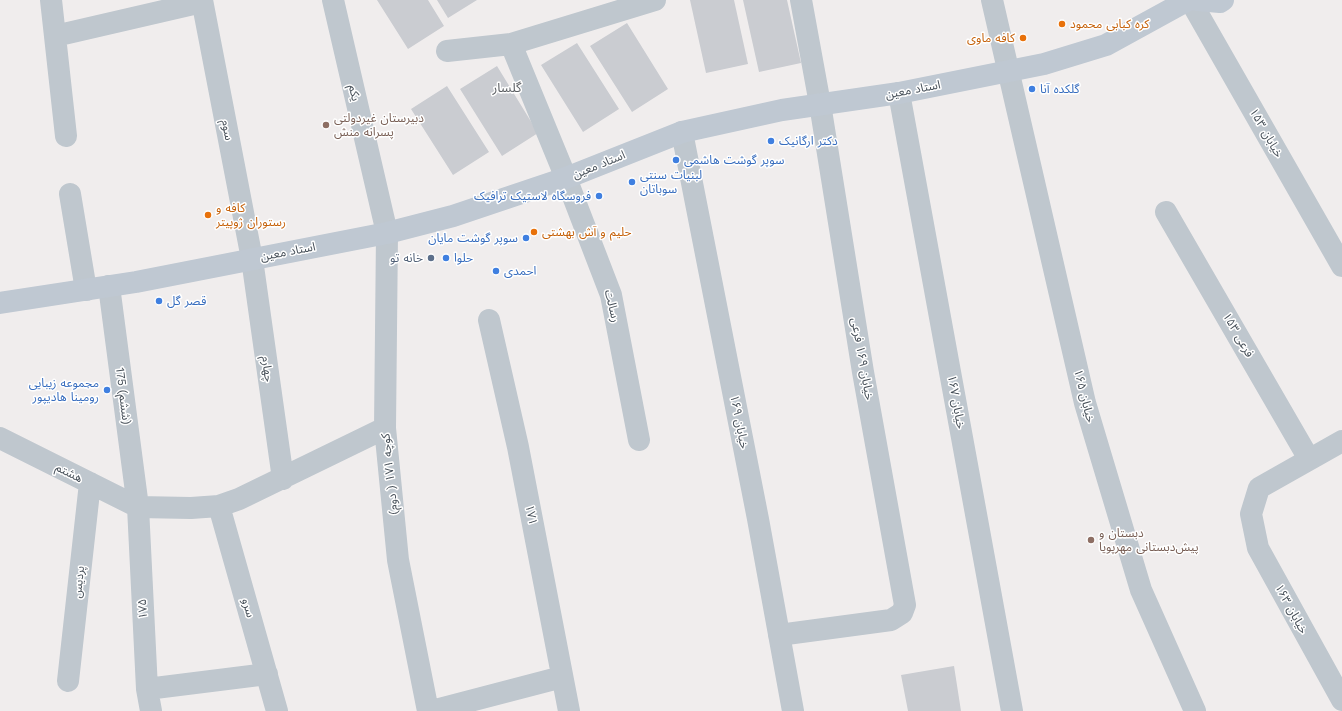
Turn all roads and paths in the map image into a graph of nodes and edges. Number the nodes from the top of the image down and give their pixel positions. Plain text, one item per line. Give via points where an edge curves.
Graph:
1 (51, 0) edge
2 (333, 0) edge
3 (655, 0) edge
4 (801, 0) edge
5 (992, 0) edge
6 (1189, 0) edge
7 (1198, 0) edge
8 (1223, 0) edge
9 (202, 1) edge
10 (55, 36) junction
11 (511, 44) junction
12 (447, 51) dead end
13 (1008, 71) junction
14 (899, 93) junction
15 (820, 104) junction
16 (682, 132) junction
17 (66, 136) dead end
18 (566, 178) junction
19 (70, 194) dead end
20 (1166, 212) dead end
21 (387, 233) junction
22 (252, 259) junction
23 (1342, 266) edge
24 (109, 286) junction
25 (86, 290) junction
26 (0, 303) edge
27 (489, 320) dead end
28 (385, 428) junction
29 (0, 438) edge
30 (639, 440) dead end
31 (1342, 441) edge
32 (1309, 459) junction
33 (283, 479) junction
34 (90, 483) junction
35 (219, 506) junction
36 (138, 507) junction
37 (780, 635) junction
38 (267, 674) junction
39 (562, 676) junction
40 (68, 681) dead end
41 (147, 689) junction
42 (1342, 700) edge
43 (151, 711) edge
44 (277, 711) edge
45 (428, 711) edge
46 (432, 711) edge
47 (569, 711) edge
48 (793, 711) edge
49 (1012, 711) edge
50 (1195, 711) edge

1 - 10 street
2 - 21 street, یکم
3 - 11 street
4 - 15 street, خیابان ۱۶۹ فرعی
5 - 13 street, خیابان ۱۶۵
6 - 13 main road, استاد معین via 1106,45 1044,64
6 - 23 street, خیابان ۱۵۳
7 - 8 main road
9 - 10 street
9 - 22 street, سوم
10 - 17 street
11 - 12 street
11 - 18 street, رسالت
13 - 14 main road, استاد معین
13 - 50 street, خیابان ۱۶۵ via 1085,403 1141,590
14 - 15 main road, استاد معین
14 - 49 street, خیابان ۱۶۷
15 - 16 main road, استاد معین
15 - 37 street, خیابان ۱۶۹ فرعی via 905,605 902,613 890,620
16 - 18 main road, استاد معین
16 - 37 street, خیابان ۱۶۹
18 - 21 main road, استاد معین via 453,216
18 - 30 street, رسالت via 611,295
19 - 25 street
20 - 32 street, ۱۵۳ فرعی
21 - 22 main road, استاد معین
21 - 28 street, کوچه ۱۷۱ ( دوم)
22 - 24 main road, استاد معین
22 - 33 street, چهارم
24 - 25 main road, استاد معین
24 - 36 street, 175 (ششم)
25 - 26 main road, استاد معین
27 - 39 street, ۱۷۱ via 518,448
28 - 33 street
28 - 45 street, کوچه ۱۷۱ ( دوم) via 398,560
29 - 34 street, هشتم
31 - 32 street
32 - 42 street, خیابان ۱۶۳ via 1259,488 1251,514 1258,548
33 - 35 street
34 - 36 street, هشتم
34 - 40 street, پردیس
35 - 36 street
35 - 38 street, سرو
36 - 41 street, ۱۷۵
37 - 48 street, خیابان ۱۶۹
38 - 41 street
38 - 44 street, سرو
39 - 46 street
39 - 47 street, ۱۷۱
41 - 43 street, ۱۷۵

